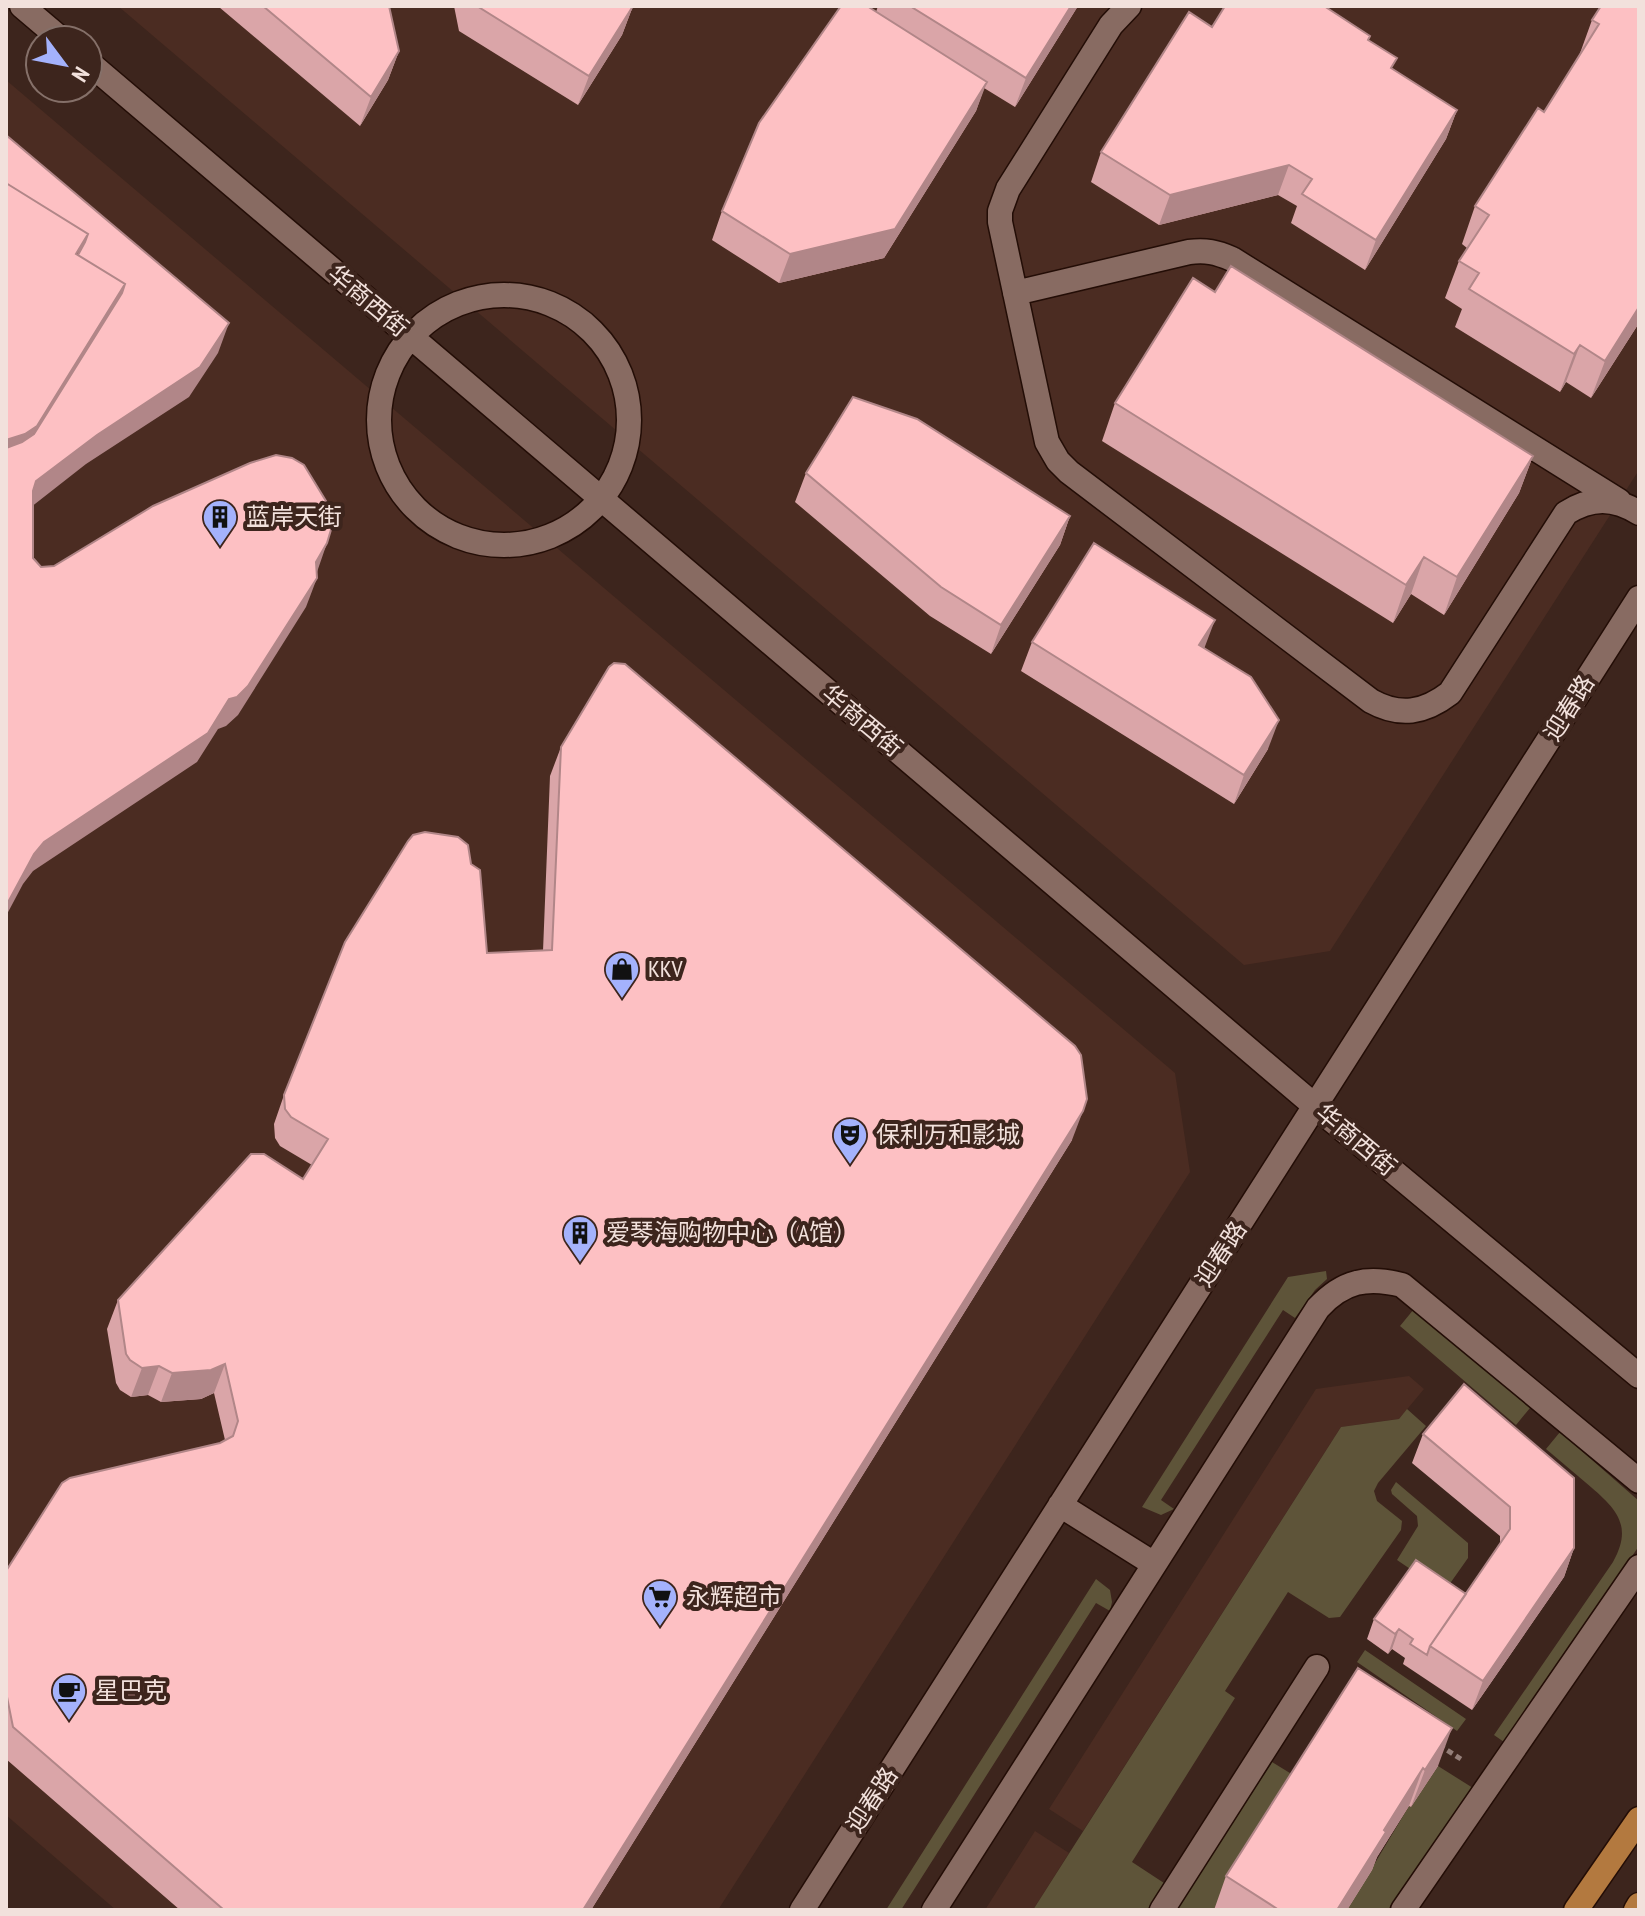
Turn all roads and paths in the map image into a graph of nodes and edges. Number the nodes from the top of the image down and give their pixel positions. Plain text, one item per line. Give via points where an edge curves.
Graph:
1 (22, 6) edge
2 (1129, 6) edge
3 (43, 24) edge
4 (104, 76) edge
5 (1015, 293) junction
6 (411, 337) junction
7 (601, 499) junction
8 (1633, 510) edge
9 (1639, 598) edge
10 (1315, 1106) junction
11 (1639, 1376) edge
12 (1639, 1481) edge
13 (1060, 1505) junction
14 (1154, 1564) junction
15 (1639, 1567) edge
16 (1317, 1667) dead end
17 (1430, 1739) edge
18 (1493, 1779) junction
19 (1639, 1819) edge
20 (802, 1910) edge
21 (934, 1910) edge
22 (1162, 1910) edge
23 (1403, 1910) edge
24 (1576, 1910) edge

1 - 3 street
2 - 5 street via 1111,25 1003,201 1000,222
4 - 6 street, 华商西街
5 - 8 street via 1189,252 1218,253
5 - 8 street via 1047,442 1058,461 1384,708 1412,712 1450,693 1566,513 1601,500
6 - 7 street, 华商西街
6 - 7 street via 453,306 507,295 548,303 585,324 619,368 630,422 616,477
6 - 7 street via 383,390 381,446 404,497 424,517 447,533 502,546 556,534
7 - 10 street, 华商西街
9 - 10 street, 迎春路
10 - 11 street, 华商西街
10 - 13 street, 迎春路
12 - 14 street via 1419,1297 1402,1285 1370,1280 1333,1292 1318,1308
13 - 14 street
13 - 20 street, 迎春路
14 - 21 street
15 - 18 street
16 - 22 street
17 - 18 path
18 - 23 street
19 - 24 main road

